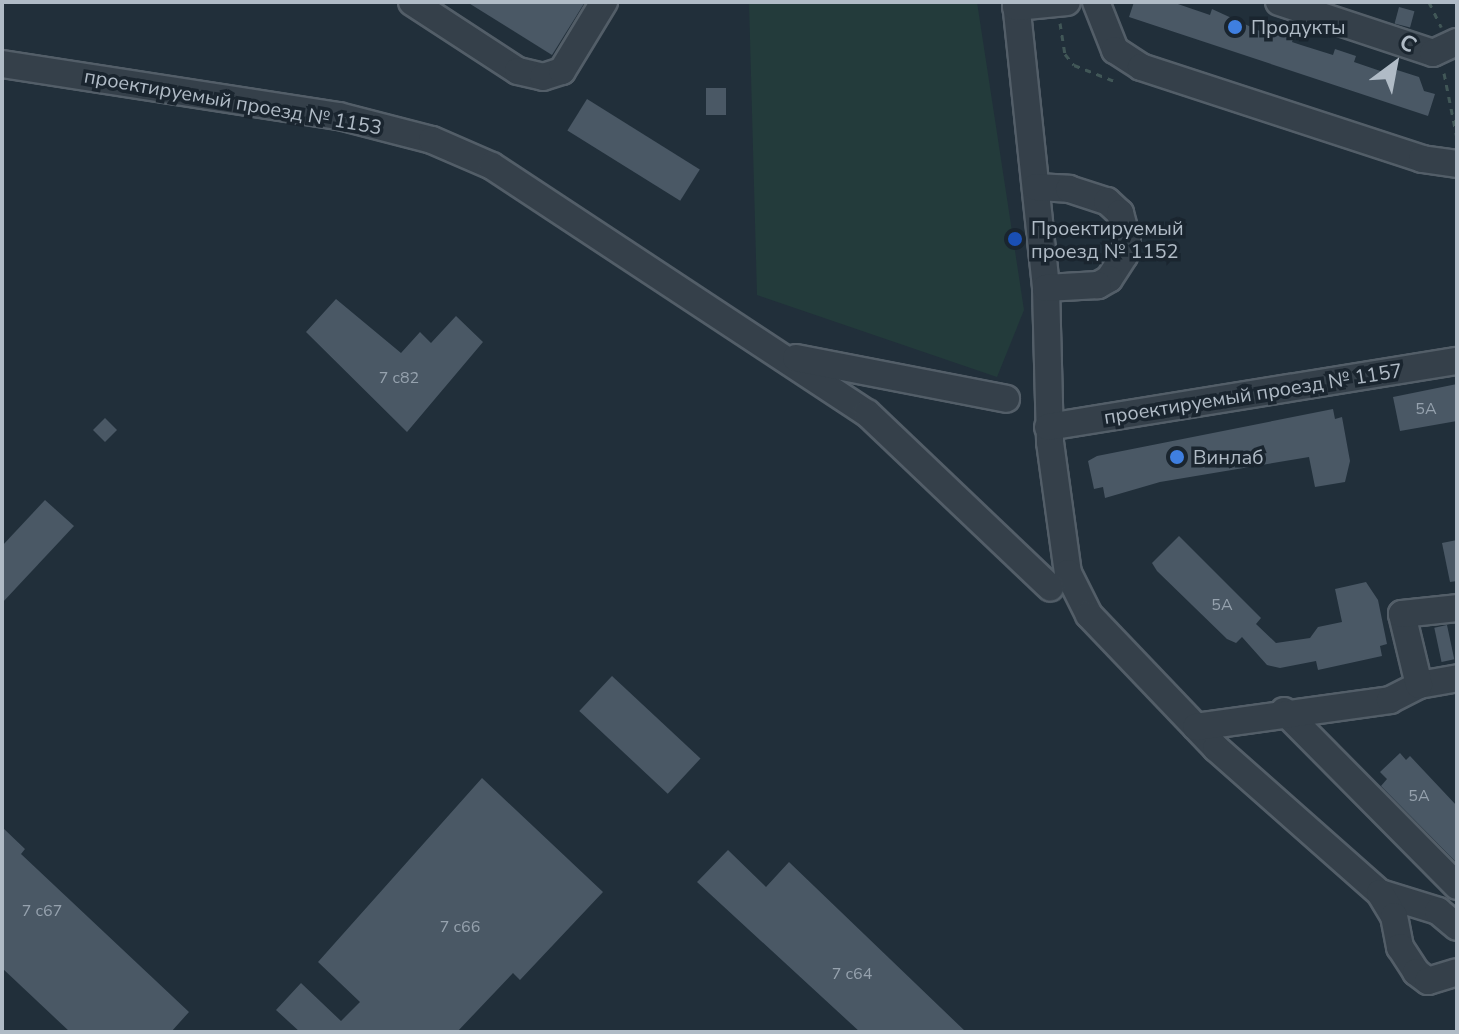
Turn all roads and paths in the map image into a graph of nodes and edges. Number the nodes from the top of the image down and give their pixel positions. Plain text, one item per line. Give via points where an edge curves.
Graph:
1 (412, 2) edge
2 (604, 2) edge
3 (1096, 2) edge
4 (1279, 2) edge
5 (1429, 2) edge
6 (1063, 3) edge
7 (1016, 5) edge
8 (1449, 46) edge
9 (2, 64) edge
10 (1114, 81) dead end
11 (1457, 138) edge
12 (1457, 164) edge
13 (1036, 187) junction
14 (1046, 288) junction
15 (785, 356) junction
16 (1457, 361) edge
17 (1006, 399) dead end
18 (1048, 427) junction
19 (1050, 587) dead end
20 (1457, 608) edge
21 (1457, 678) edge
22 (1419, 685) junction
23 (1284, 711) junction
24 (1196, 727) junction
25 (1457, 886) edge
26 (1380, 893) junction
27 (1457, 927) edge
28 (1457, 972) edge

1 - 2 street via 518,71 543,77 562,71
3 - 12 street via 1115,50 1141,67 1422,159
4 - 8 street via 1433,53
5 - 8 path
6 - 7 street
6 - 10 path via 1065,54 1074,65
7 - 13 street
8 - 11 path
9 - 15 street, проектируемый проезд № 1153 via 339,116 432,140 492,166
13 - 14 street
13 - 14 street via 1069,189 1107,201 1120,213 1127,239 1124,256 1109,279 1098,285
14 - 18 street
15 - 17 street
15 - 19 street, проектируемый проезд № 1153 via 867,413
16 - 18 street, проектируемый проезд № 1157
18 - 24 street via 1068,573 1089,615
20 - 22 street via 1402,614
21 - 22 street
22 - 23 street via 1390,700
23 - 24 street
23 - 25 street
24 - 26 street
26 - 27 street via 1438,911
26 - 28 street via 1394,916 1400,947 1416,972 1428,981

